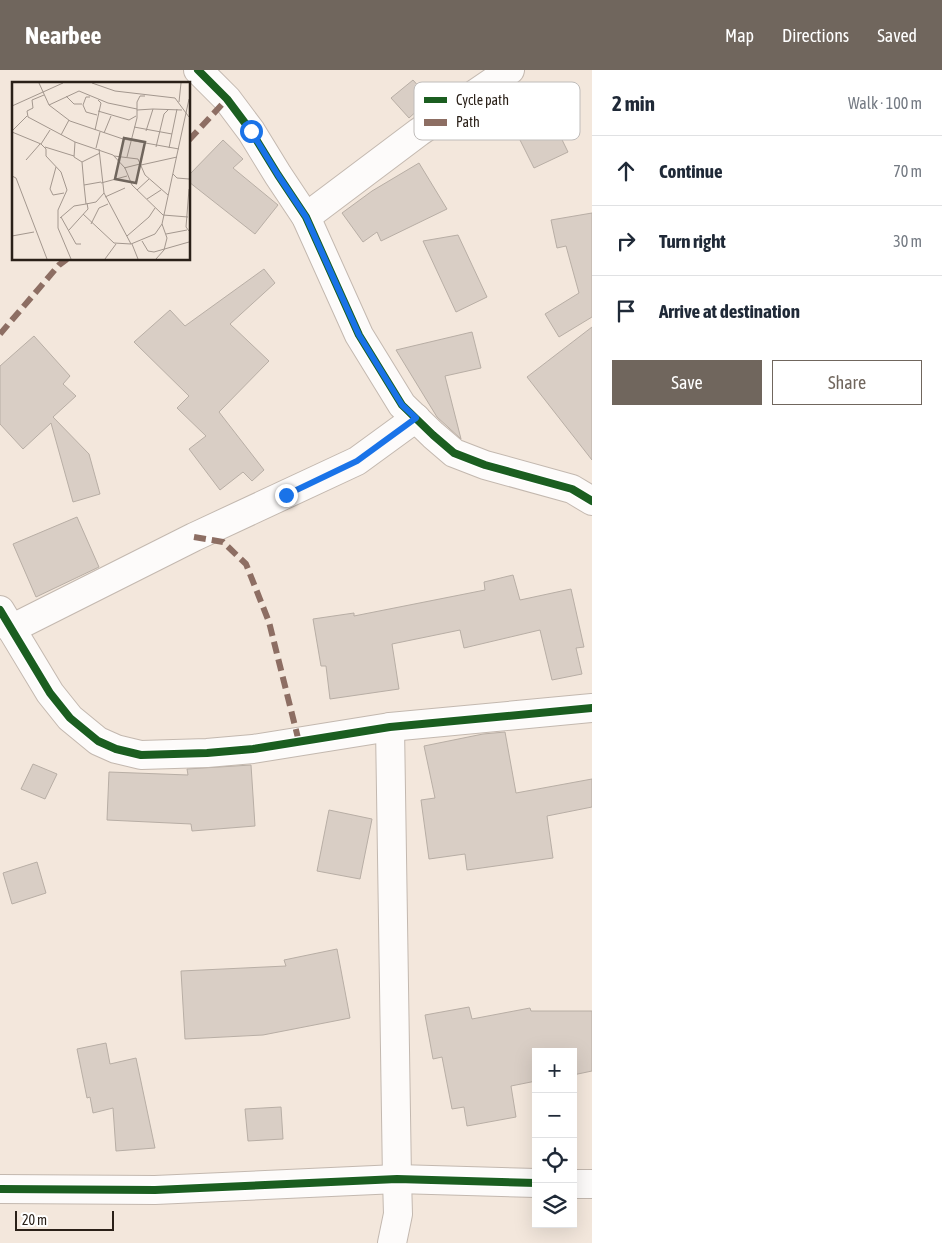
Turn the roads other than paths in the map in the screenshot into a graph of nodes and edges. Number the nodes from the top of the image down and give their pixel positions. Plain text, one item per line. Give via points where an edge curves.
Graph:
1 (198, 70) edge
2 (510, 70) edge
3 (492, 82) edge
4 (414, 136) edge
5 (306, 217) junction
6 (416, 418) junction
7 (592, 501) edge
8 (6, 619) edge
9 (592, 708) edge
10 (390, 727) junction
11 (398, 1179) junction
12 (532, 1182) edge
13 (577, 1184) edge
14 (592, 1184) edge
15 (0, 1189) edge
16 (392, 1243) edge

1 - 5 street via 245,123
2 - 3 street
4 - 5 street
5 - 6 street via 359,335 402,405
6 - 7 street via 454,453 572,489
6 - 8 street via 357,461
8 - 10 street via 50,693 70,718 98,741 116,749 141,755 225,752
9 - 10 street
10 - 11 street
11 - 12 street
11 - 15 street via 155,1190
11 - 16 street via 398,1214
13 - 14 street

